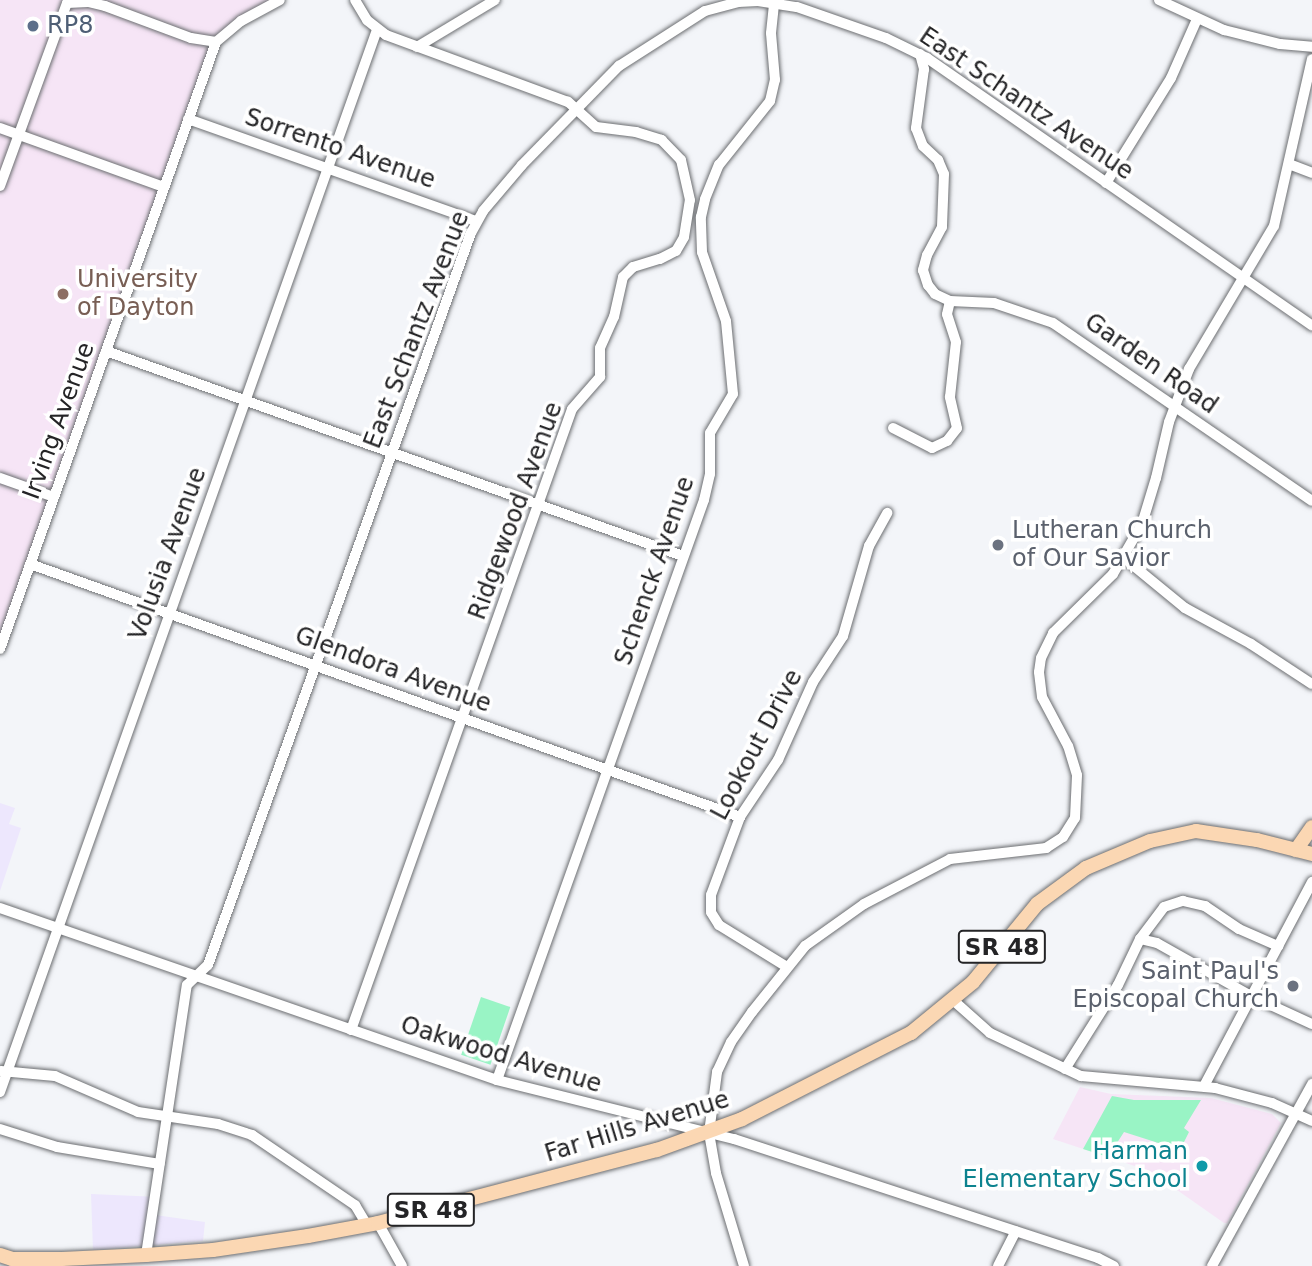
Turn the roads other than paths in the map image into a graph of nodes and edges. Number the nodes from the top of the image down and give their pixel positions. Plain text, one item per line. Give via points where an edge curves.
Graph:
1 (280, 0) edge
2 (355, 0) edge
3 (495, 0) edge
4 (700, 0) edge
5 (1159, 0) edge
6 (774, 2) junction
7 (705, 11) junction
8 (1197, 19) junction
9 (377, 30) junction
10 (216, 42) junction
11 (417, 47) junction
12 (1312, 47) edge
13 (920, 54) junction
14 (1312, 59) edge
15 (576, 108) junction
16 (188, 119) junction
17 (0, 128) edge
18 (18, 135) junction
19 (1289, 164) junction
20 (328, 167) junction
21 (1312, 173) edge
22 (1106, 183) junction
23 (0, 186) edge
24 (164, 187) junction
25 (476, 221) junction
26 (700, 235) junction
27 (682, 243) junction
28 (1243, 278) junction
29 (950, 301) junction
30 (1312, 326) edge
31 (106, 351) junction
32 (245, 400) junction
33 (1175, 404) junction
34 (893, 428) dead end
35 (392, 453) junction
36 (0, 478) edge
37 (54, 497) junction
38 (1312, 501) edge
39 (539, 506) junction
40 (887, 513) dead end
41 (683, 556) junction
42 (1124, 558) junction
43 (30, 564) junction
44 (169, 613) junction
45 (0, 649) edge
46 (317, 666) junction
47 (1312, 684) edge
48 (464, 718) junction
49 (608, 770) junction
50 (740, 817) junction
51 (1312, 827) edge
52 (1296, 850) junction
53 (1312, 854) edge
54 (1312, 882) edge
55 (0, 908) edge
56 (57, 928) junction
57 (1140, 939) junction
58 (1278, 946) junction
59 (787, 967) junction
60 (198, 976) junction
61 (1251, 996) junction
62 (954, 1001) junction
63 (1312, 1024) edge
64 (351, 1030) junction
65 (1065, 1069) junction
66 (4, 1071) edge
67 (497, 1080) junction
68 (1312, 1084) edge
69 (1204, 1086) junction
70 (0, 1092) edge
71 (1296, 1113) junction
72 (166, 1116) junction
73 (1312, 1121) edge
74 (0, 1129) edge
75 (709, 1133) junction
76 (160, 1164) junction
77 (373, 1224) junction
78 (1016, 1231) junction
79 (4, 1260) edge
80 (147, 1260) edge
81 (402, 1266) edge
82 (744, 1266) edge
83 (998, 1266) edge
84 (1114, 1266) edge
85 (1212, 1266) edge

1 - 10 street via 241,21
2 - 9 street
3 - 11 street
4 - 7 street
5 - 8 street
6 - 7 street, East Schantz Avenue via 738,2
6 - 13 street, East Schantz Avenue via 886,38
6 - 26 street, Schenck Avenue via 774,91 763,113 719,165 705,199
7 - 15 street, East Schantz Avenue via 619,66
8 - 12 street via 1250,38
8 - 22 street via 1171,78
9 - 11 street
9 - 20 street, Volusia Avenue
10 - 16 street, Irving Avenue
10 - 18 street via 88,2 71,1 63,8
11 - 15 street
13 - 22 street, East Schantz Avenue
13 - 29 street via 924,69 916,128 944,174 942,227 923,270 935,294
14 - 19 street
15 - 25 street, East Schantz Avenue
15 - 27 street via 596,127 653,135 675,150 686,171 689,192
16 - 20 street, Sorrento Avenue
16 - 24 street, Irving Avenue
17 - 18 street
18 - 23 street
18 - 24 street
19 - 21 street
19 - 28 street via 1274,226
20 - 25 street, Sorrento Avenue
20 - 32 street, Volusia Avenue
22 - 28 street, East Schantz Avenue
24 - 31 street, Irving Avenue
25 - 35 street, East Schantz Avenue
26 - 27 street, Ridgewood Avenue
26 - 41 street, Schenck Avenue via 706,270 726,321 734,385 730,401 710,433 708,486
27 - 39 street, Ridgewood Avenue via 670,256 633,267 623,277 614,317 600,348 600,377 572,410
28 - 30 street, East Schantz Avenue
28 - 33 street via 1203,340
29 - 33 street, Garden Road via 994,303 1043,319
29 - 34 street via 947,314 956,351 950,397 957,428 947,441 932,449
31 - 32 street
31 - 37 street, Irving Avenue
32 - 35 street
32 - 44 street, Volusia Avenue
33 - 38 street, Garden Road
33 - 42 street via 1150,501
35 - 39 street
35 - 46 street, East Schantz Avenue
36 - 37 street
37 - 43 street, Irving Avenue
39 - 41 street
39 - 48 street, Ridgewood Avenue
40 - 50 street, Lookout Drive via 869,546 843,636 813,682 778,760
41 - 49 street, Schenck Avenue
42 - 47 street via 1185,608
42 - 59 street via 1096,593 1056,629 1041,659 1042,697 1068,746 1077,775 1078,807 1063,837 1035,852 954,857 939,863 830,926
43 - 44 street, Glendora Avenue
43 - 45 street, Irving Avenue
44 - 46 street, Glendora Avenue
44 - 56 street, Volusia Avenue
46 - 48 street, Glendora Avenue
46 - 60 street, East Schantz Avenue via 208,965
48 - 49 street, Glendora Avenue
48 - 64 street, Ridgewood Avenue
49 - 50 street, Glendora Avenue
49 - 67 street, Schenck Avenue
50 - 59 street, Lookout Drive via 711,895 711,912 725,931
51 - 52 main road
52 - 53 main road, Far Hills Avenue / SR 48
52 - 62 main road, Far Hills Avenue / SR 48 via 1196,831 1150,841 1086,868 1037,904
54 - 58 street
55 - 56 street, Oakwood Avenue
56 - 60 street, Oakwood Avenue
56 - 66 street, Volusia Avenue
57 - 58 street via 1164,907 1183,901 1205,906 1239,929
57 - 61 street via 1157,943
57 - 65 street via 1118,985
58 - 61 street
59 - 75 street via 735,1035 720,1064
60 - 64 street, Oakwood Avenue
60 - 72 street, East Schantz Avenue via 187,985
61 - 63 street
61 - 69 street
62 - 65 street via 990,1033
62 - 75 main road, Far Hills Avenue / SR 48 via 886,1048
64 - 67 street, Oakwood Avenue
65 - 69 street via 1095,1079
66 - 70 street, Volusia Avenue
66 - 72 street via 55,1076 128,1108
67 - 75 street, Oakwood Avenue
68 - 71 street
69 - 71 street via 1245,1094
71 - 73 street
71 - 85 street
72 - 76 street, East Schantz Avenue
72 - 77 street via 252,1135 355,1205
74 - 76 street via 57,1147
75 - 77 main road, Far Hills Avenue / SR 48
75 - 78 street, Oakwood Avenue
75 - 82 street
76 - 80 street, East Schantz Avenue
77 - 80 main road, Far Hills Avenue / SR 48
77 - 81 street
78 - 83 street
78 - 84 street, Oakwood Avenue
79 - 80 main road, Far Hills Avenue / SR 48

